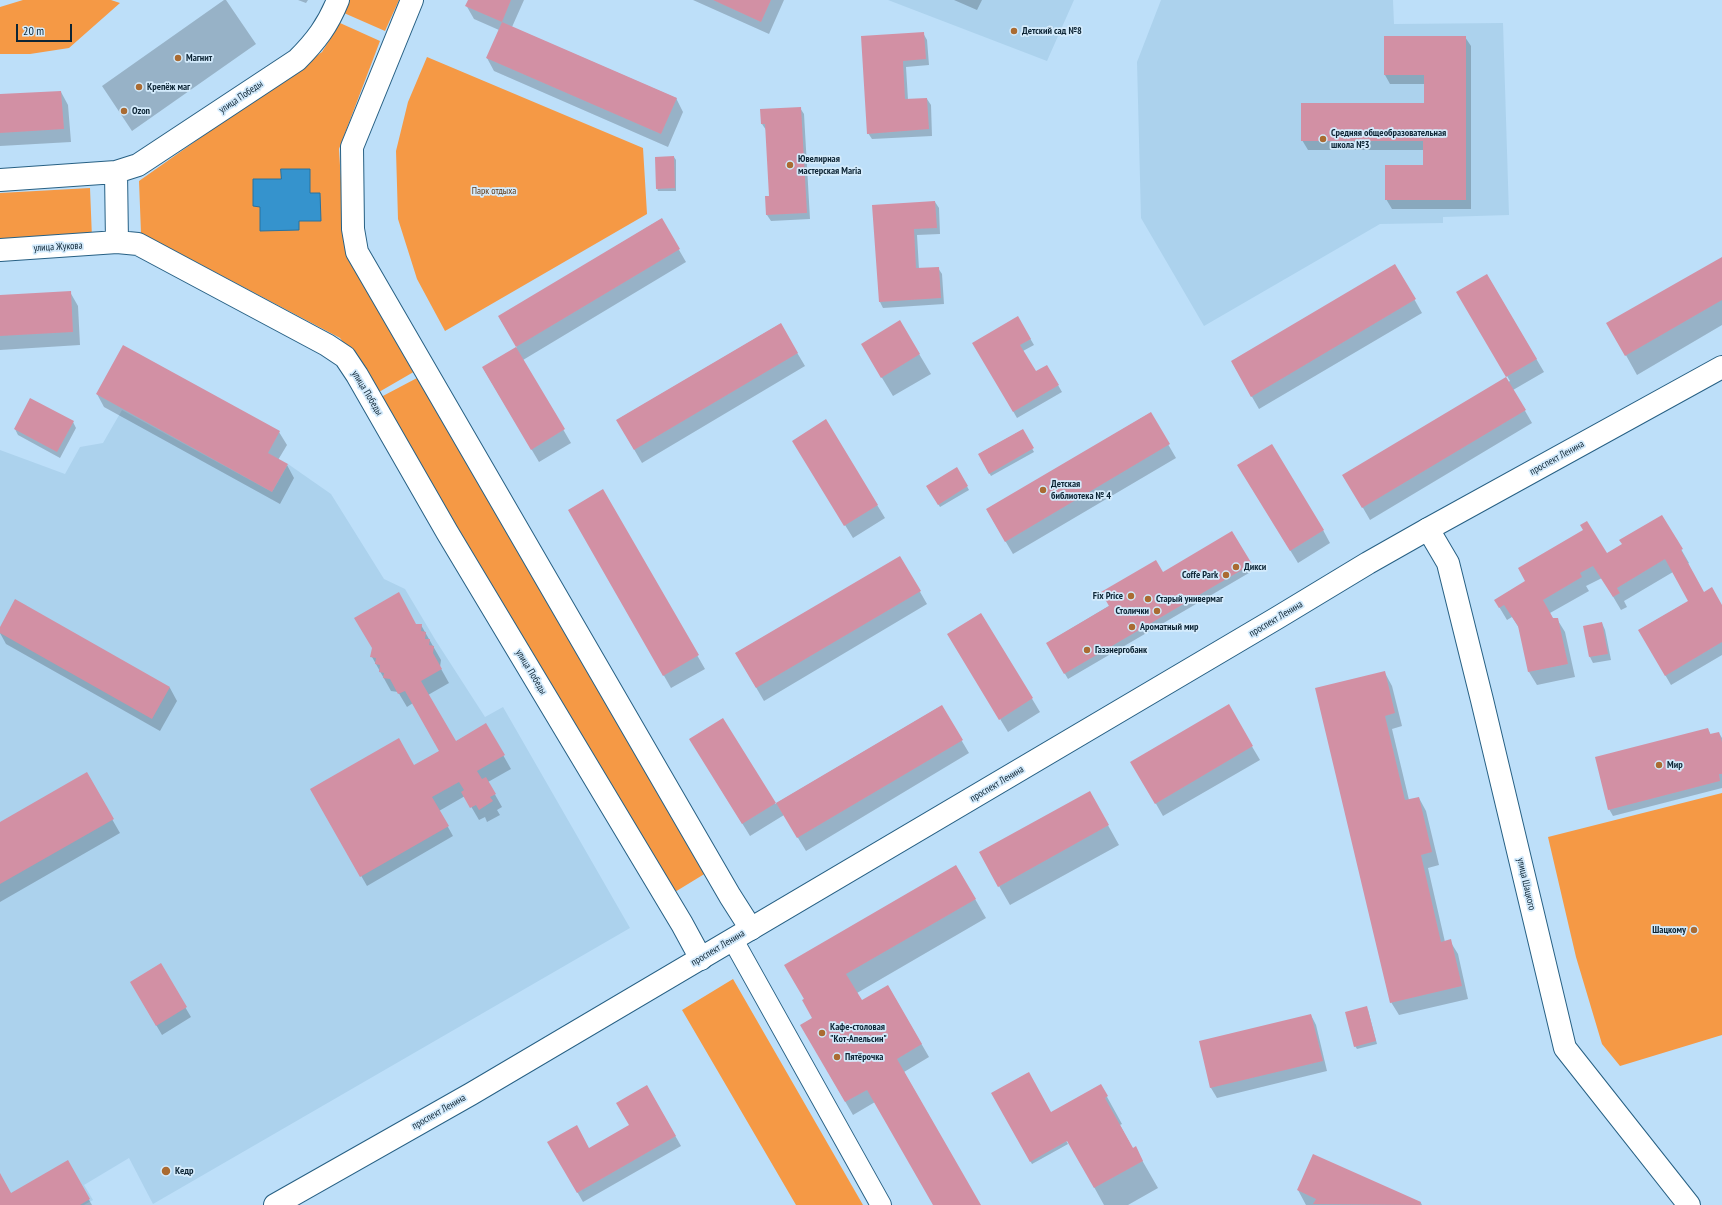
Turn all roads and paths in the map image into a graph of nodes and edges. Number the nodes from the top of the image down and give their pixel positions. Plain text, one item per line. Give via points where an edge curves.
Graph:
1 (338, 0) edge
2 (412, 0) edge
3 (116, 172) junction
4 (0, 180) edge
5 (117, 242) junction
6 (0, 250) edge
7 (1722, 368) edge
8 (1428, 529) junction
9 (742, 934) junction
10 (701, 959) junction
11 (275, 1205) edge
12 (881, 1205) edge
13 (1689, 1205) edge

1 - 3 street, улица Победы via 316,40 297,60 138,165
2 - 9 street via 352,147 353,229 356,252 711,863
3 - 4 street
3 - 5 street
5 - 6 street, улица Жукова
5 - 10 street, улица Победы via 138,244 345,357
7 - 8 street, проспект Ленина
8 - 9 street, проспект Ленина
8 - 13 street, улица Шацкого via 1448,563 1565,1048
9 - 10 street, проспект Ленина
9 - 12 street
10 - 11 street, проспект Ленина

